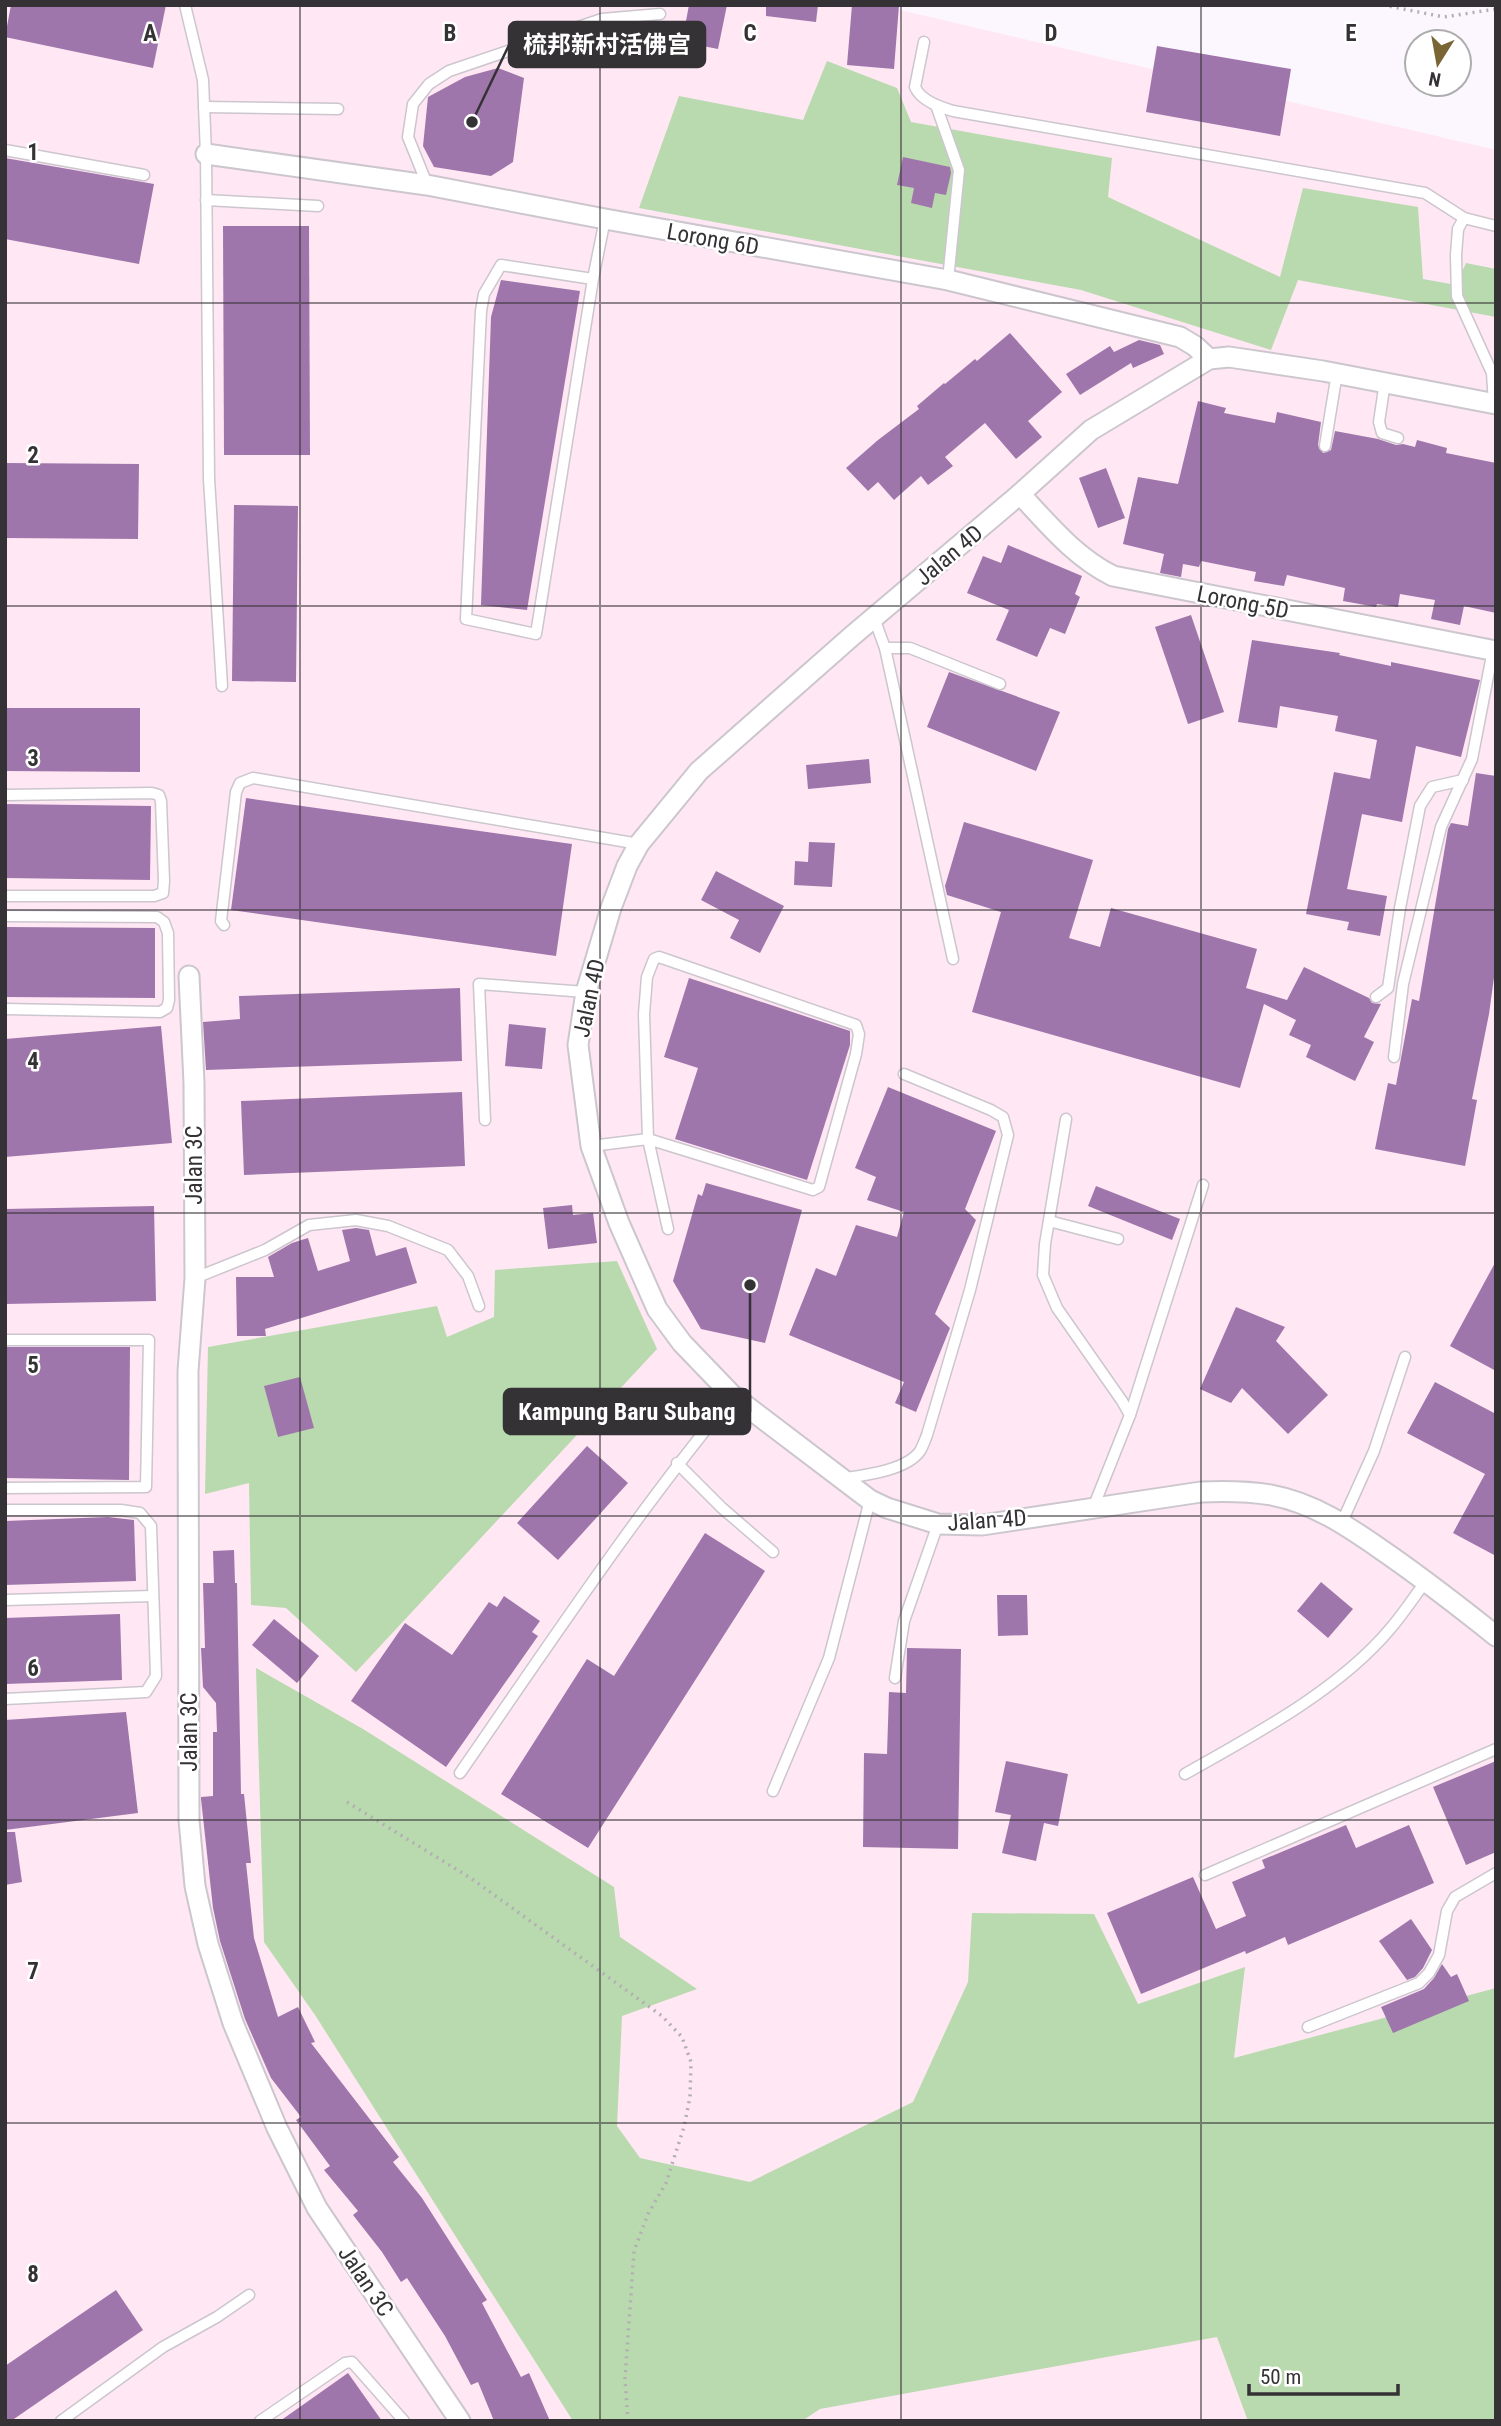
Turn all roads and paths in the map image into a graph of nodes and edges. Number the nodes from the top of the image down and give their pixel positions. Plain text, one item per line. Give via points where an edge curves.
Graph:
1 (185, 5) edge
2 (1384, 5) edge
3 (1496, 9) edge
4 (660, 14) dead end
5 (923, 41) dead end
6 (936, 105) junction
7 (204, 107) junction
8 (338, 109) dead end
9 (5, 150) edge
10 (206, 154) junction
11 (144, 175) dead end
12 (427, 185) junction
13 (206, 200) junction
14 (318, 206) dead end
15 (1464, 218) junction
16 (605, 219) junction
17 (1496, 226) edge
18 (593, 279) junction
19 (948, 280) junction
20 (1209, 359) junction
21 (1337, 373) junction
22 (1385, 382) junction
23 (1495, 403) edge
24 (1398, 438) dead end
25 (1325, 446) dead end
26 (1020, 494) junction
27 (873, 618) junction
28 (885, 648) junction
29 (1494, 651) edge
30 (1000, 684) dead end
31 (222, 686) dead end
32 (1463, 780) junction
33 (5, 795) edge
34 (639, 844) junction
35 (5, 896) edge
36 (5, 916) edge
37 (224, 925) dead end
38 (953, 959) dead end
39 (189, 975) dead end
40 (586, 992) junction
41 (1376, 997) dead end
42 (5, 1009) edge
43 (1394, 1057) dead end
44 (904, 1074) dead end
45 (1066, 1119) dead end
46 (485, 1120) dead end
47 (648, 1139) junction
48 (591, 1146) junction
49 (1203, 1185) dead end
50 (1049, 1221) junction
51 (668, 1229) dead end
52 (1118, 1238) dead end
53 (195, 1278) junction
54 (479, 1306) dead end
55 (5, 1340) edge
56 (1405, 1357) dead end
57 (733, 1396) junction
58 (1129, 1415) junction
59 (677, 1464) junction
60 (841, 1479) junction
61 (5, 1488) edge
62 (870, 1500) junction
63 (1093, 1509) junction
64 (5, 1510) edge
65 (1342, 1522) junction
66 (938, 1524) junction
67 (773, 1552) dead end
68 (1426, 1581) junction
69 (153, 1596) junction
70 (5, 1600) edge
71 (1496, 1636) edge
72 (895, 1678) dead end
73 (5, 1699) edge
74 (1496, 1749) edge
75 (460, 1773) dead end
76 (1185, 1774) dead end
77 (773, 1791) dead end
78 (347, 1802) dead end
79 (1496, 1873) edge
80 (1205, 1875) dead end
81 (1308, 2027) dead end
82 (249, 2295) dead end
83 (61, 2421) edge
84 (260, 2421) edge
85 (404, 2421) edge
86 (460, 2421) edge
87 (628, 2421) edge

1 - 7 lane via 203,80
2 - 3 path via 1444,17
4 - 12 lane via 602,19 449,71 429,84 413,104 408,137
5 - 6 lane via 915,87
6 - 15 lane via 1425,193
6 - 19 lane via 959,170
7 - 8 lane
7 - 10 lane
9 - 11 lane
10 - 12 street, Lorong 6D
10 - 13 lane
12 - 16 street, Lorong 6D
13 - 14 lane
13 - 31 lane via 209,479
15 - 17 lane
15 - 23 lane via 1458,229 1457,296 1492,373
16 - 18 lane
16 - 19 street, Lorong 6D
18 - 18 lane via 536,634 466,619 484,294 500,265
19 - 20 street, Lorong 6D via 1180,337
20 - 21 street via 1229,357
20 - 26 street, Jalan 4D via 1091,430
21 - 22 street
21 - 25 lane
22 - 23 street
22 - 24 lane via 1379,422 1382,433
26 - 27 street, Jalan 4D
26 - 29 street, Lorong 5D via 1077,554 1113,576
27 - 28 lane
27 - 34 street, Jalan 4D via 699,771
28 - 30 lane via 910,648
28 - 38 lane
29 - 32 lane via 1472,759
32 - 41 lane via 1432,787 1420,806 1388,988
32 - 43 lane via 1441,827 1403,984
33 - 35 lane via 159,795 164,881 163,893 154,896
34 - 37 lane via 253,778 240,783 236,792
34 - 40 street, Jalan 4D via 611,908
36 - 42 lane via 157,918 168,933 169,1000 160,1012
39 - 53 street, Jalan 3C
40 - 46 lane via 479,984
40 - 48 street, Jalan 4D via 578,1045
44 - 60 lane via 1003,1117 1008,1135 970,1290 919,1452 909,1461 879,1472
45 - 50 lane
47 - 47 lane via 644,1014 647,977 654,959 856,1026 856,1055 819,1187 813,1190
47 - 48 lane
47 - 51 lane
48 - 57 street, Jalan 4D via 657,1309 682,1343
49 - 58 lane
50 - 52 lane
50 - 58 lane via 1043,1275 1057,1308
53 - 54 lane via 265,1250 310,1225 356,1220 410,1233 448,1250 468,1276
53 - 86 street, Jalan 3C via 188,1371 189,1820 195,1886 208,1944 233,2023 317,2208
55 - 61 lane via 149,1340 146,1487
56 - 65 lane via 1374,1451
57 - 59 lane
57 - 60 street, Jalan 4D
58 - 63 lane
59 - 67 lane
59 - 75 lane
60 - 62 street, Jalan 4D
62 - 66 street, Jalan 4D
62 - 77 lane via 829,1658
63 - 65 street, Jalan 4D via 1201,1492 1238,1491 1273,1495
63 - 66 street, Jalan 4D via 982,1525
64 - 69 lane via 140,1513 151,1526
65 - 68 street, Jalan 4D
66 - 72 lane via 905,1621
68 - 71 street, Jalan 4D
68 - 76 lane via 1390,1630 1350,1667 1278,1721
69 - 70 lane
69 - 73 lane via 156,1676 146,1692
74 - 80 lane
78 - 87 path via 472,1879 662,2016 682,2037 691,2062 684,2127 666,2183 634,2251 625,2379
79 - 81 lane via 1455,1897 1447,1910 1439,1955 1419,1983
82 - 83 lane via 163,2347
84 - 85 lane via 352,2362

